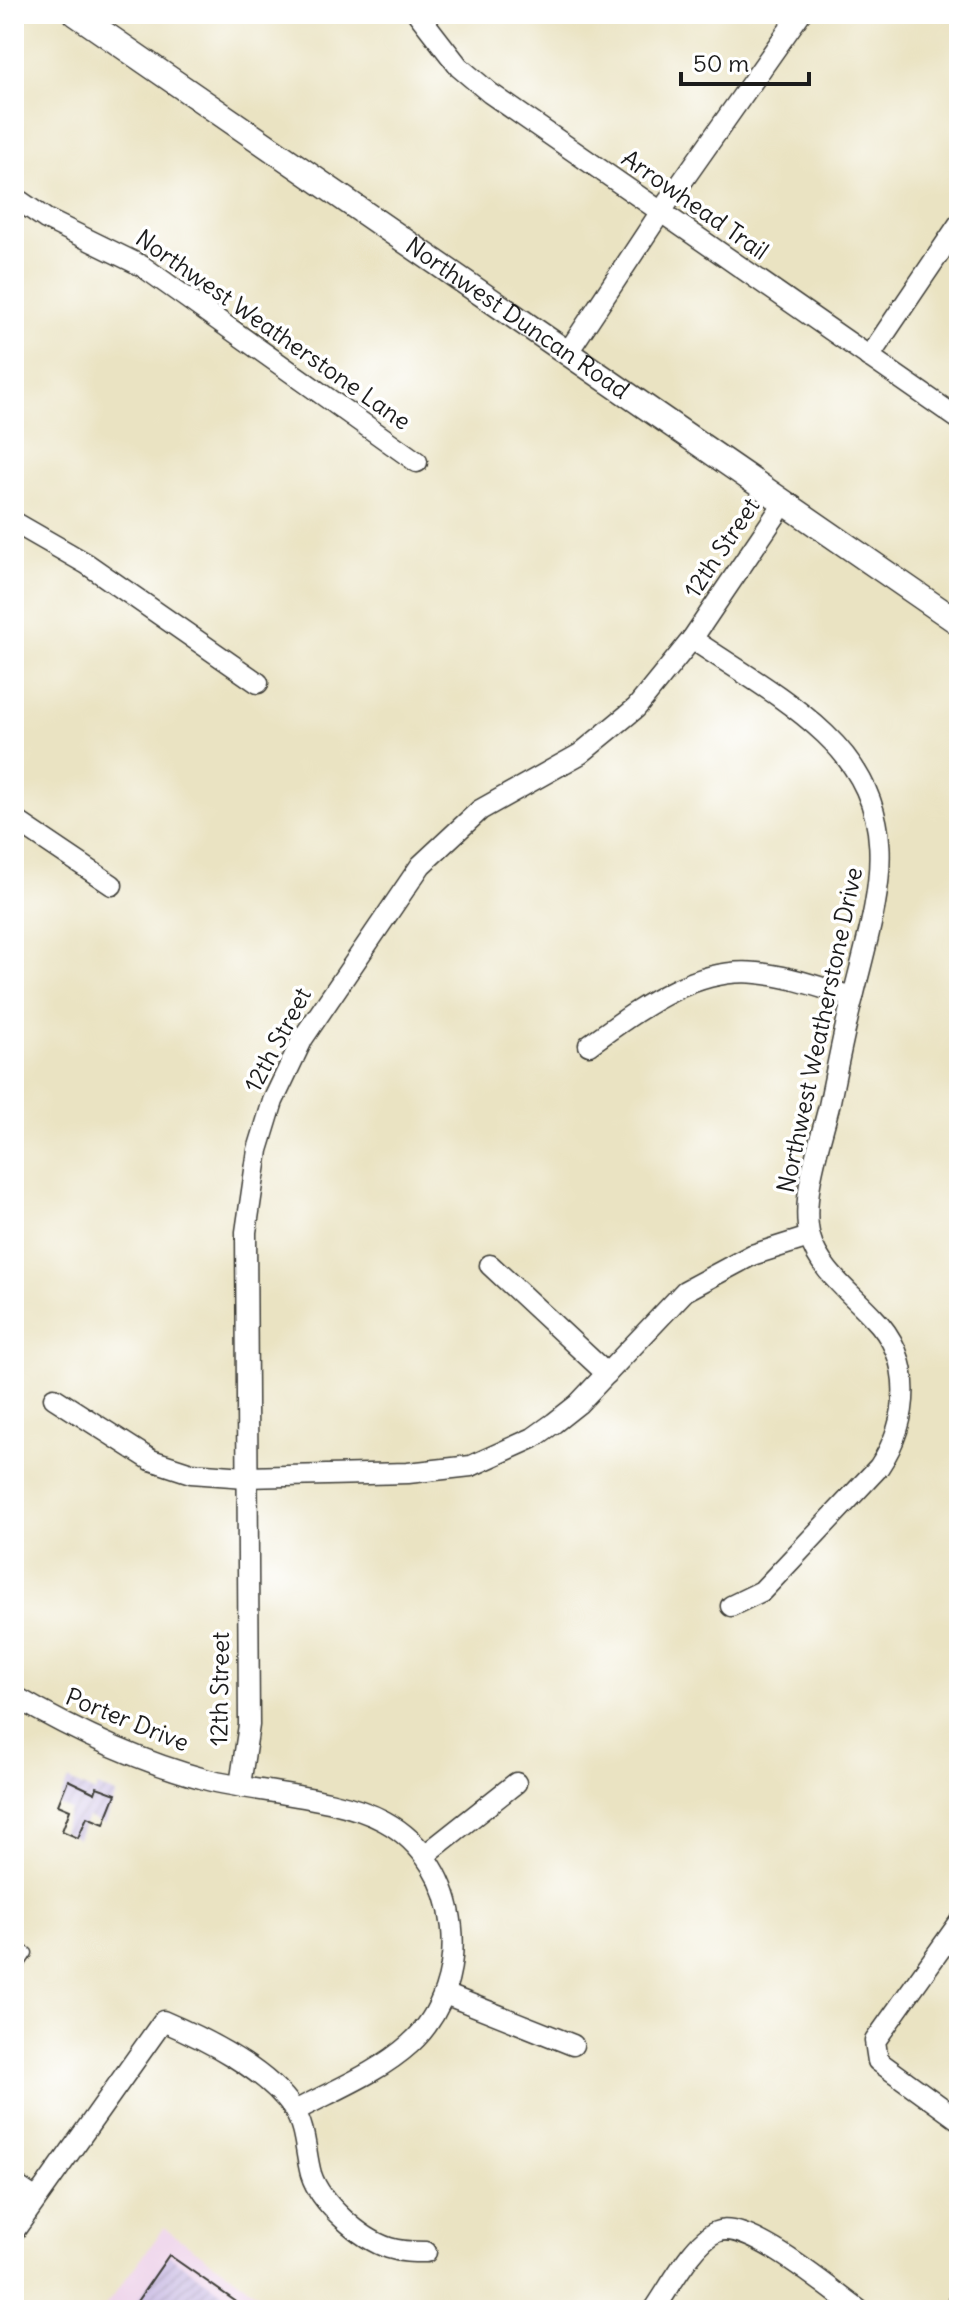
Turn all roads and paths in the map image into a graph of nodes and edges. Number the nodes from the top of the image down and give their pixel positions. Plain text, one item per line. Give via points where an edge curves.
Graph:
1 (76, 14) edge
2 (418, 14) edge
3 (800, 14) edge
4 (14, 197) edge
5 (660, 213) junction
6 (959, 224) edge
7 (568, 352) junction
8 (869, 357) junction
9 (959, 419) edge
10 (417, 462) dead end
11 (784, 503) junction
12 (14, 522) edge
13 (959, 623) edge
14 (692, 639) junction
15 (258, 683) dead end
16 (14, 819) edge
17 (112, 885) dead end
18 (853, 997) junction
19 (589, 1045) dead end
20 (809, 1237) junction
21 (490, 1265) dead end
22 (607, 1374) junction
23 (54, 1398) dead end
24 (246, 1477) junction
25 (731, 1606) dead end
26 (14, 1696) edge
27 (516, 1783) dead end
28 (240, 1785) junction
29 (425, 1855) junction
30 (959, 1923) edge
31 (27, 1953) dead end
32 (14, 1972) edge
33 (445, 1994) junction
34 (573, 2045) dead end
35 (295, 2111) junction
36 (959, 2120) edge
37 (14, 2184) edge
38 (36, 2199) junction
39 (14, 2231) edge
40 (426, 2252) dead end
41 (959, 2301) edge
42 (654, 2310) edge
43 (859, 2310) edge
44 (953, 2310) edge

1 - 7 street, Northwest Duncan Road
2 - 5 street, Arrowhead Trail via 459,67 490,93
3 - 5 street
4 - 10 street, Northwest Weatherstone Lane via 46,219 142,266
5 - 7 street
5 - 8 street, Arrowhead Trail
6 - 8 street
7 - 11 street, Northwest Duncan Road
8 - 9 street, Arrowhead Trail
11 - 13 street, Northwest Duncan Road
11 - 14 street, 12th Street
12 - 15 street via 87,564
14 - 18 street, Northwest Weatherstone Drive via 806,717 827,736 865,788 882,843 875,911
14 - 24 street, 12th Street via 614,729 480,810 421,865 303,1038 269,1110 249,1198
16 - 17 street
18 - 19 street via 754,973 720,975 660,998
18 - 20 street, Northwest Weatherstone Drive via 810,1184
20 - 22 street via 752,1255 685,1291
20 - 25 street via 823,1262 894,1344 905,1397 902,1421 879,1467 762,1591
21 - 22 street
22 - 24 street via 533,1438 471,1466
23 - 24 street via 151,1460 191,1473
24 - 28 street, 12th Street via 249,1725
26 - 28 street, Porter Drive via 115,1747 208,1780
27 - 29 street
28 - 29 street, Porter Drive via 366,1812 398,1830
29 - 33 street, Porter Drive via 439,1879 453,1930
30 - 36 street via 868,2055
31 - 32 lane
33 - 34 street
33 - 35 street, Porter Drive via 410,2045
35 - 38 street via 263,2077 163,2021
35 - 40 street via 313,2179 337,2214 385,2247
37 - 38 street
38 - 39 street
41 - 44 street
42 - 43 street via 702,2242 736,2229

